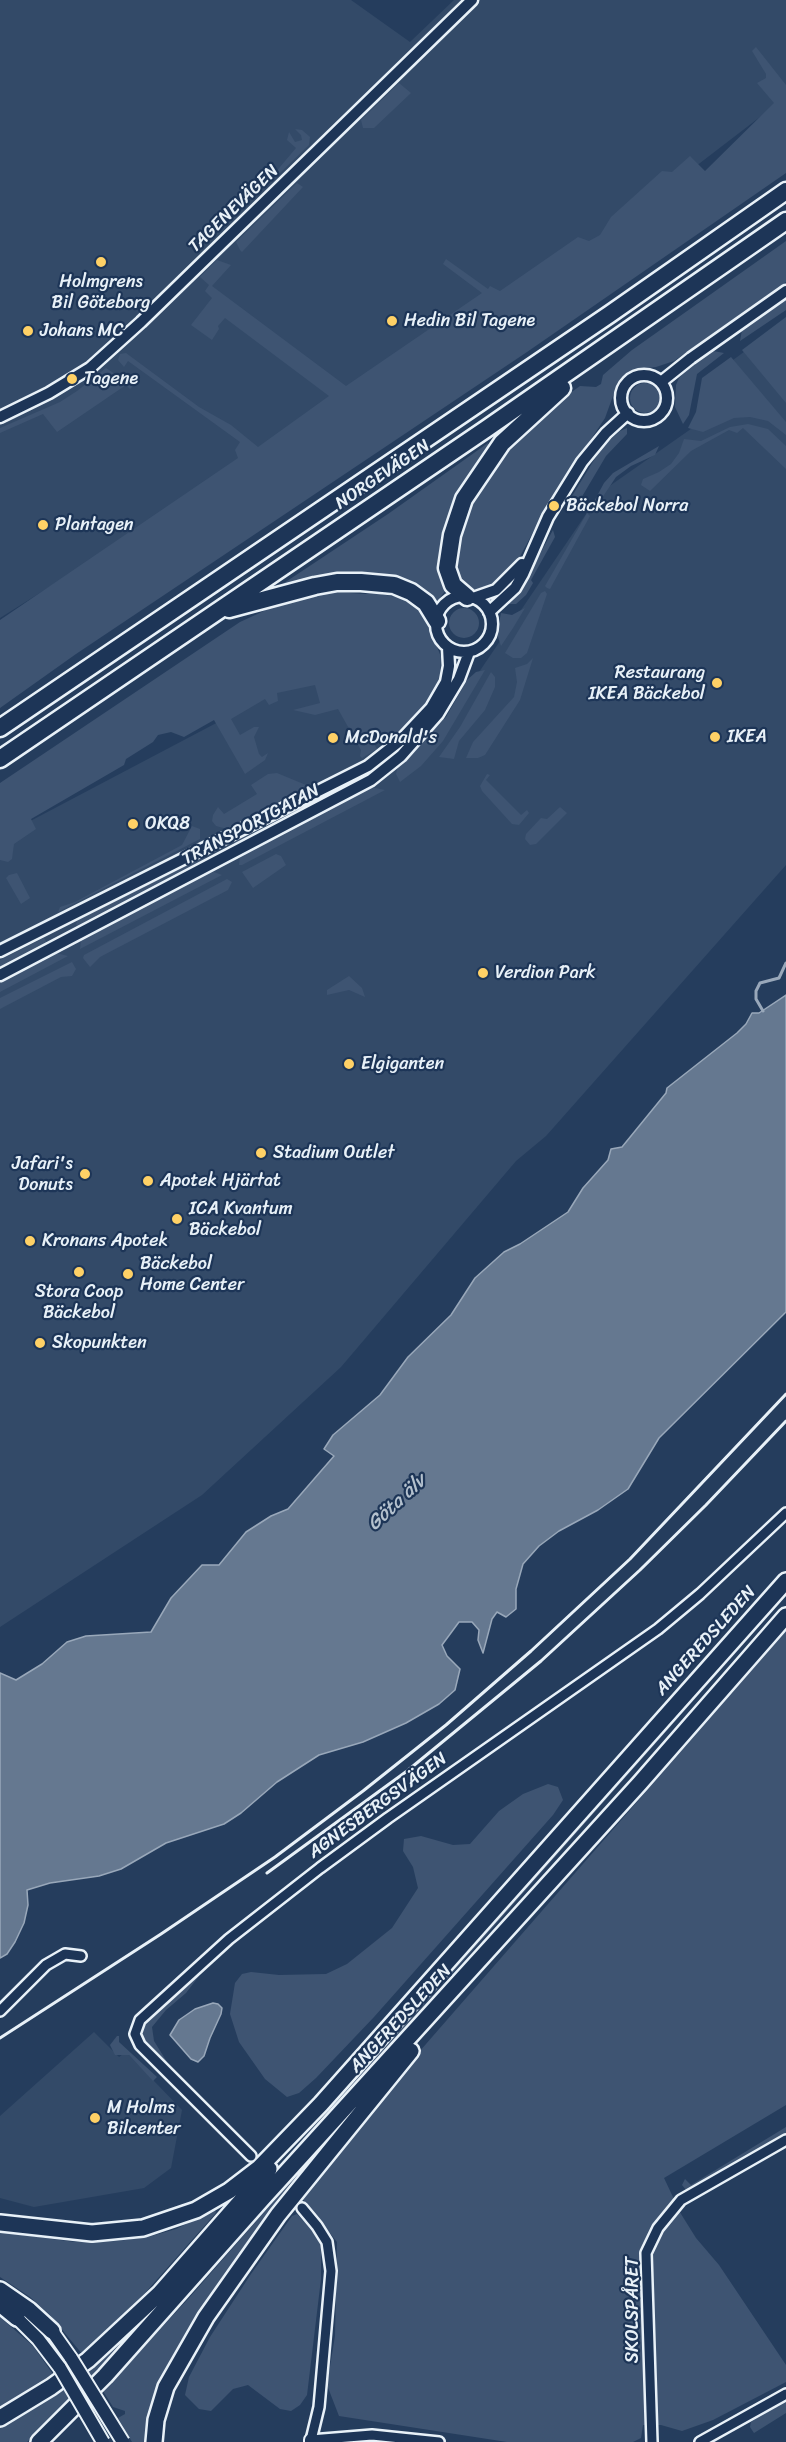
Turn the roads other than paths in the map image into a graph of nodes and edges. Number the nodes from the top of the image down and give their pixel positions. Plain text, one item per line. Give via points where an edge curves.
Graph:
1 (472, 0) edge
2 (786, 191) edge
3 (786, 221) edge
4 (786, 291) edge
5 (642, 321) junction
6 (661, 382) junction
7 (628, 413) junction
8 (0, 417) edge
9 (530, 555) junction
10 (470, 597) junction
11 (489, 612) junction
12 (213, 614) junction
13 (437, 621) junction
14 (448, 647) junction
15 (469, 652) junction
16 (0, 728) edge
17 (0, 759) edge
18 (0, 951) edge
19 (0, 975) edge
20 (786, 1514) edge
21 (786, 1581) edge
22 (786, 1616) edge
23 (81, 1956) dead end
24 (460, 1983) junction
25 (0, 2011) edge
26 (321, 2104) junction
27 (786, 2140) edge
28 (251, 2156) dead end
29 (302, 2208) dead end
30 (0, 2223) edge
31 (0, 2290) edge
32 (0, 2304) edge
33 (0, 2309) edge
34 (17, 2318) junction
35 (52, 2331) joint
36 (786, 2394) edge
37 (0, 2418) edge
38 (390, 2439) edge
39 (308, 2441) edge
40 (39, 2442) edge
41 (104, 2442) edge
42 (123, 2442) edge
43 (154, 2442) edge
44 (439, 2442) edge
45 (652, 2442) edge
46 (700, 2442) edge

1 - 8 street, TAGENEVÄGEN via 90,368
2 - 16 highway, NORGEVÄGEN
3 - 5 highway, NORGEVÄGEN
4 - 6 street
5 - 10 highway via 521,423 474,481 457,517 447,556 453,585
5 - 12 highway, NORGEVÄGEN
6 - 7 street via 667,398 658,415 645,420
6 - 7 street via 649,375 629,381 622,399
7 - 9 street via 582,462
9 - 10 street via 504,585
9 - 11 street via 514,588
10 - 11 street via 483,603
10 - 13 street via 446,603
11 - 15 street, TRANSPORTGATAN via 489,638
12 - 13 highway via 315,586 361,582 394,585 411,592 426,603
12 - 17 highway, NORGEVÄGEN
13 - 14 street, TRANSPORTGATAN via 440,638
14 - 15 street
14 - 18 street, TRANSPORTGATAN via 446,682 431,708 401,740 368,766
15 - 19 street, TRANSPORTGATAN via 459,679 438,714 401,756 371,780
20 - 28 street, AGNESBERGSVÄGEN via 658,1629 320,1868 229,1940 140,2020 135,2034 137,2042
21 - 26 highway, ANGEREDSLEDEN
22 - 24 highway, ANGEREDSLEDEN
23 - 25 street via 65,1954 46,1965
24 - 40 highway, ANGEREDSLEDEN via 105,2376
24 - 43 highway via 444,2011 278,2215 206,2317 166,2386
26 - 30 highway via 259,2168 229,2191 165,2223 92,2233
26 - 37 highway via 285,2152 159,2293 71,2374
27 - 45 street, SKOLSPÅRET via 681,2200 658,2228 646,2253
29 - 39 street via 327,2242 331,2271 319,2407
31 - 35 highway
32 - 34 highway
33 - 34 highway
34 - 41 main road, bridge via 60,2368
35 - 42 main road, bridge
36 - 46 street
38 - 39 street via 341,2436
38 - 44 street

